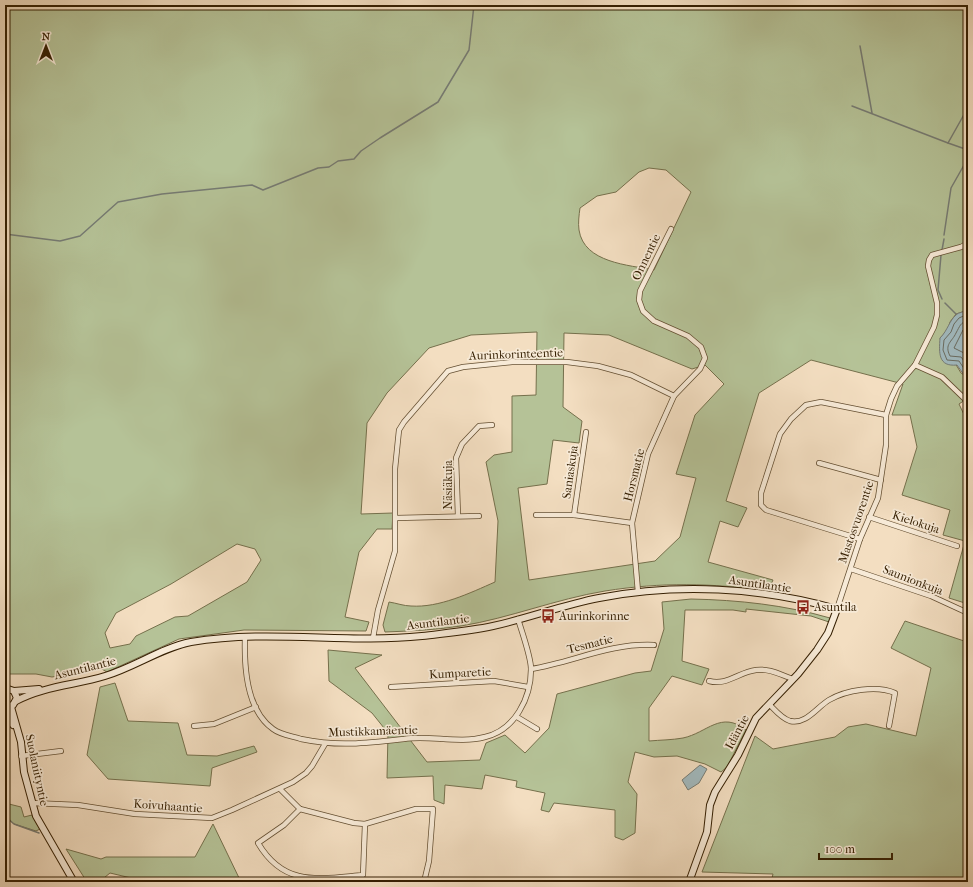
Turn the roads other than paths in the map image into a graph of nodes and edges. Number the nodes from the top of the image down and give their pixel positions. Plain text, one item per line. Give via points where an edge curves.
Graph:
1 (670, 229) dead end
2 (968, 243) edge
3 (915, 365) junction
4 (695, 376) joint
5 (674, 396) junction
6 (968, 402) edge
7 (886, 415) junction
8 (492, 425) dead end
9 (586, 432) dead end
10 (819, 463) dead end
11 (881, 480) junction
12 (536, 515) dead end
13 (574, 515) junction
14 (458, 516) junction
15 (480, 516) dead end
16 (869, 517) junction
17 (396, 518) junction
18 (632, 523) junction
19 (860, 539) junction
20 (957, 546) dead end
21 (850, 569) junction
22 (638, 592) junction
23 (837, 609) junction
24 (968, 613) edge
25 (518, 619) junction
26 (245, 636) junction
27 (373, 638) junction
28 (654, 645) dead end
29 (531, 669) junction
30 (793, 678) junction
31 (709, 681) dead end
32 (391, 687) dead end
33 (528, 687) junction
34 (5, 688) edge
35 (45, 689) junction
36 (14, 691) junction
37 (16, 701) junction
38 (769, 704) junction
39 (256, 707) junction
40 (7, 708) edge
41 (517, 716) junction
42 (194, 726) dead end
43 (889, 726) dead end
44 (537, 729) dead end
45 (325, 744) junction
46 (61, 751) dead end
47 (21, 756) junction
48 (280, 789) junction
49 (32, 803) junction
50 (300, 809) junction
51 (365, 824) junction
52 (74, 882) edge
53 (424, 882) edge
54 (689, 882) edge

1 - 4 street, Onnentie via 640,291 639,300 643,311 654,321 688,336 701,347 704,358
2 - 3 street, Mastosvuorentie via 961,248 932,255 929,260 937,315 934,327
3 - 6 street via 942,377
3 - 7 street, Mastosvuorentie via 897,386
4 - 5 street, Horsmatie
5 - 17 street, Aurinkorinteentie via 631,375 598,366 567,362 512,362 463,366 448,371 399,430 395,469
5 - 18 street, Horsmatie via 648,454
7 - 11 street, Mastosvuorentie via 886,446
7 - 19 street via 821,402 806,405 780,434 761,493 761,505 766,510
8 - 14 street, Näsiäkuja via 479,426 462,444 456,458
9 - 13 street, Saniaskuja
10 - 11 street
11 - 16 street, Mastosvuorentie via 878,498
12 - 13 street
13 - 18 street
14 - 15 street
14 - 17 street
16 - 19 street, Mastosvuorentie
16 - 20 street, Kielokuja
17 - 27 street, Aurinkorinteentie via 395,551 378,610
18 - 22 street, Horsmatie
19 - 21 street, Mastosvuorentie
21 - 23 street, Mastosvuorentie
21 - 24 street, Saunionkuja via 932,596
22 - 23 street, Asuntilantie via 707,589 744,591
22 - 25 street, Asuntilantie via 586,601
23 - 30 street, Idäntie via 824,638
25 - 27 street, Asuntilantie via 468,630
25 - 29 street, Mustikkamäentie
26 - 27 street, Asuntilantie
26 - 35 street, Asuntilantie via 188,643 170,648 108,675
26 - 39 street, Mustikkamäentie via 244,664 247,685
28 - 29 street, Tesmatie via 626,645 605,649
29 - 33 street, Mustikkamäentie
30 - 31 street via 762,669 721,683
30 - 38 street, Idäntie
32 - 33 street, Kumparetie via 494,681
33 - 41 street, Mustikkamäentie via 525,702
34 - 36 street
35 - 36 street, Asuntilantie
35 - 37 street, Asuntilantie
36 - 37 street
37 - 40 street
38 - 43 street via 791,721 804,720 830,700 844,693 887,690 895,694
38 - 54 street, Idäntie via 756,718 738,755 715,792 710,805 707,832
39 - 42 street via 214,724
39 - 45 street, Mustikkamäentie via 272,729 289,736
40 - 47 street, Suolaniityntie via 9,719 15,726 21,742
41 - 44 street
41 - 45 street, Mustikkamäentie via 502,730 485,738 405,738 360,744
45 - 48 street, Koivuhaantie via 306,773
46 - 47 street
47 - 49 street, Suolaniityntie
48 - 49 street, Koivuhaantie via 219,816 204,819 135,814 78,805
48 - 50 street
49 - 52 street, Suolaniityntie via 36,816
50 - 51 street
50 - 51 street via 284,825 258,843 265,856 294,877 312,879 362,875
51 - 53 street via 416,809 433,809 429,861

